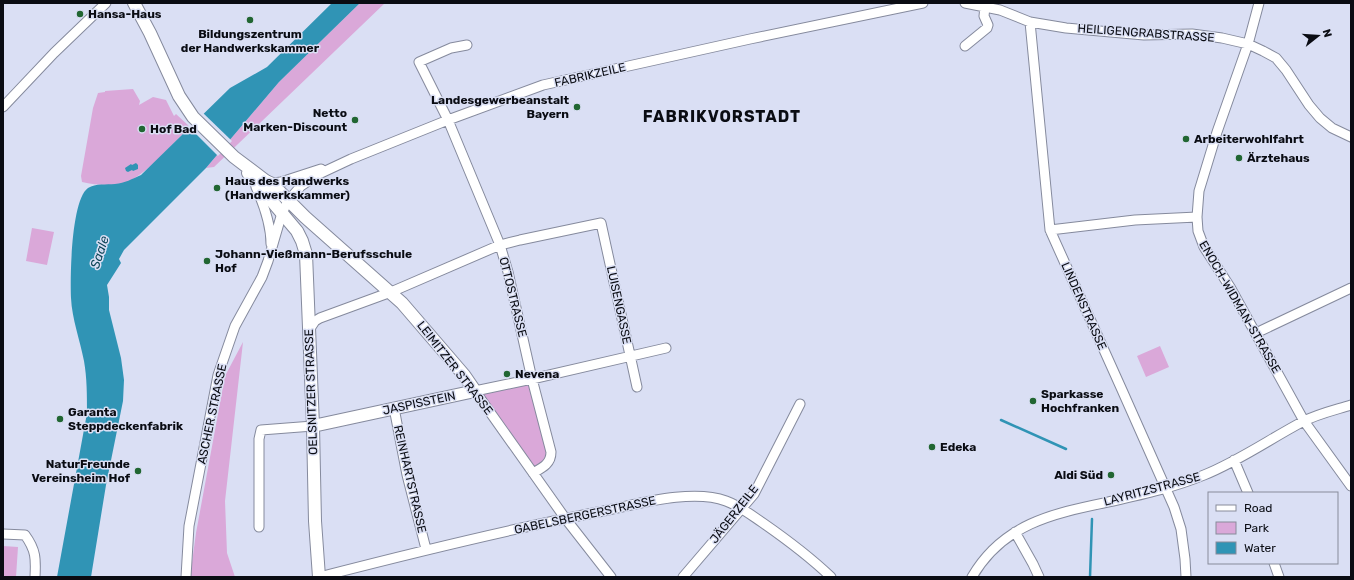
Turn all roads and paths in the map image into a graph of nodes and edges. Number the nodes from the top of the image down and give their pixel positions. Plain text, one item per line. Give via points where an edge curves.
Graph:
1 (134, 3) edge
2 (923, 3) edge
3 (966, 3) edge
4 (1259, 3) edge
5 (103, 4) edge
6 (912, 4) edge
7 (985, 6) junction
8 (1003, 7) edge
9 (1030, 22) junction
10 (1248, 44) junction
11 (467, 45) dead end
12 (965, 46) dead end
13 (3, 107) edge
14 (448, 120) junction
15 (1351, 137) edge
16 (231, 154) junction
17 (351, 159) junction
18 (250, 176) junction
19 (262, 178) junction
20 (288, 201) junction
21 (282, 213) junction
22 (1197, 217) junction
23 (1050, 230) junction
24 (500, 245) junction
25 (268, 261) junction
26 (1351, 288) edge
27 (391, 292) junction
28 (309, 330) junction
29 (1256, 333) junction
30 (666, 348) dead end
31 (630, 356) junction
32 (532, 379) junction
33 (637, 387) dead end
34 (475, 391) junction
35 (800, 404) dead end
36 (1351, 405) edge
37 (394, 408) junction
38 (1304, 421) junction
39 (313, 426) junction
40 (1234, 460) junction
41 (533, 473) junction
42 (1351, 486) edge
43 (1166, 488) junction
44 (1248, 492) edge
45 (742, 509) junction
46 (565, 518) junction
47 (259, 527) dead end
48 (1015, 532) junction
49 (3, 534) edge
50 (426, 549) junction
51 (1274, 564) edge
52 (35, 577) edge
53 (186, 577) edge
54 (319, 577) edge
55 (610, 577) edge
56 (683, 577) edge
57 (831, 577) edge
58 (972, 577) edge
59 (1039, 577) edge
60 (1186, 577) edge
61 (1279, 577) edge

1 - 16 main road via 179,96 194,117
2 - 6 street
3 - 7 street, HEILIGENGRABSTRASSE
4 - 10 street, ENOCH-WIDMAN-STRASSE
5 - 13 street
6 - 14 street, FABRIKZEILE via 543,85
7 - 8 street, HEILIGENGRABSTRASSE
7 - 12 street via 987,28
8 - 9 street, HEILIGENGRABSTRASSE
9 - 10 street, HEILIGENGRABSTRASSE via 1144,35 1192,34
9 - 23 street, LINDENSTRASSE
10 - 15 street, HEILIGENGRABSTRASSE via 1276,58 1320,118 1332,128
10 - 22 street, ENOCH-WIDMAN-STRASSE via 1199,192
11 - 14 street, OTTOSTRASSE via 451,48 419,62
14 - 17 street, FABRIKZEILE
14 - 24 street, OTTOSTRASSE
16 - 18 main road, OELSNITZER STRASSE
16 - 19 main road, LEIMITZER STRASSE
17 - 19 street via 281,182 271,182
17 - 20 street, FABRIKZEILE via 300,186
18 - 21 main road, OELSNITZER STRASSE
18 - 25 street, ASCHER STRASSE via 269,223 271,241
19 - 20 main road, LEIMITZER STRASSE
20 - 21 street, FABRIKZEILE
20 - 27 main road, LEIMITZER STRASSE
21 - 25 street, ASCHER STRASSE
21 - 28 main road, OELSNITZER STRASSE via 297,231 304,246
22 - 23 street via 1135,220
22 - 29 street, ENOCH-WIDMAN-STRASSE via 1198,231 1204,247
23 - 43 street, LINDENSTRASSE
24 - 27 street
24 - 31 street, LUISENGASSE via 601,223
24 - 32 street, OTTOSTRASSE
25 - 53 street, ASCHER STRASSE via 257,289 235,326 218,375 189,526
26 - 29 street
27 - 28 street via 320,318
27 - 34 main road, LEIMITZER STRASSE via 416,317
28 - 39 main road, OELSNITZER STRASSE
29 - 38 street, ENOCH-WIDMAN-STRASSE
30 - 31 street, JASPISSTEIN
31 - 32 street, JASPISSTEIN
31 - 33 street, LUISENGASSE
32 - 34 street, JASPISSTEIN
32 - 41 street, OTTOSTRASSE via 551,452 548,462
34 - 37 main road, JASPISSTEIN
34 - 41 street, LEIMITZER STRASSE
35 - 45 street, JÄGERZEILE via 754,494
36 - 38 street, LAYRITZSTRASSE
37 - 39 main road, JASPISSTEIN
37 - 50 street, REINHARTSTRASSE via 407,475
38 - 40 street, LAYRITZSTRASSE
38 - 42 street, ENOCH-WIDMAN-STRASSE
39 - 47 street via 261,430
39 - 54 main road, OELSNITZER STRASSE
40 - 43 street, LAYRITZSTRASSE via 1204,475
40 - 44 street
41 - 46 street, LEIMITZER STRASSE
43 - 48 street, LAYRITZSTRASSE via 1047,517
43 - 60 street, LINDENSTRASSE via 1181,529
45 - 46 street, GABELSBERGERSTRASSE via 726,501 708,497 676,497
45 - 56 street, JÄGERZEILE
45 - 57 street, GABELSBERGERSTRASSE via 781,535
46 - 50 street, GABELSBERGERSTRASSE
46 - 55 street, LEIMITZER STRASSE
48 - 58 street, LAYRITZSTRASSE via 992,550
48 - 59 street
49 - 52 street via 25,535 31,543
50 - 54 street, GABELSBERGERSTRASSE
51 - 61 street

